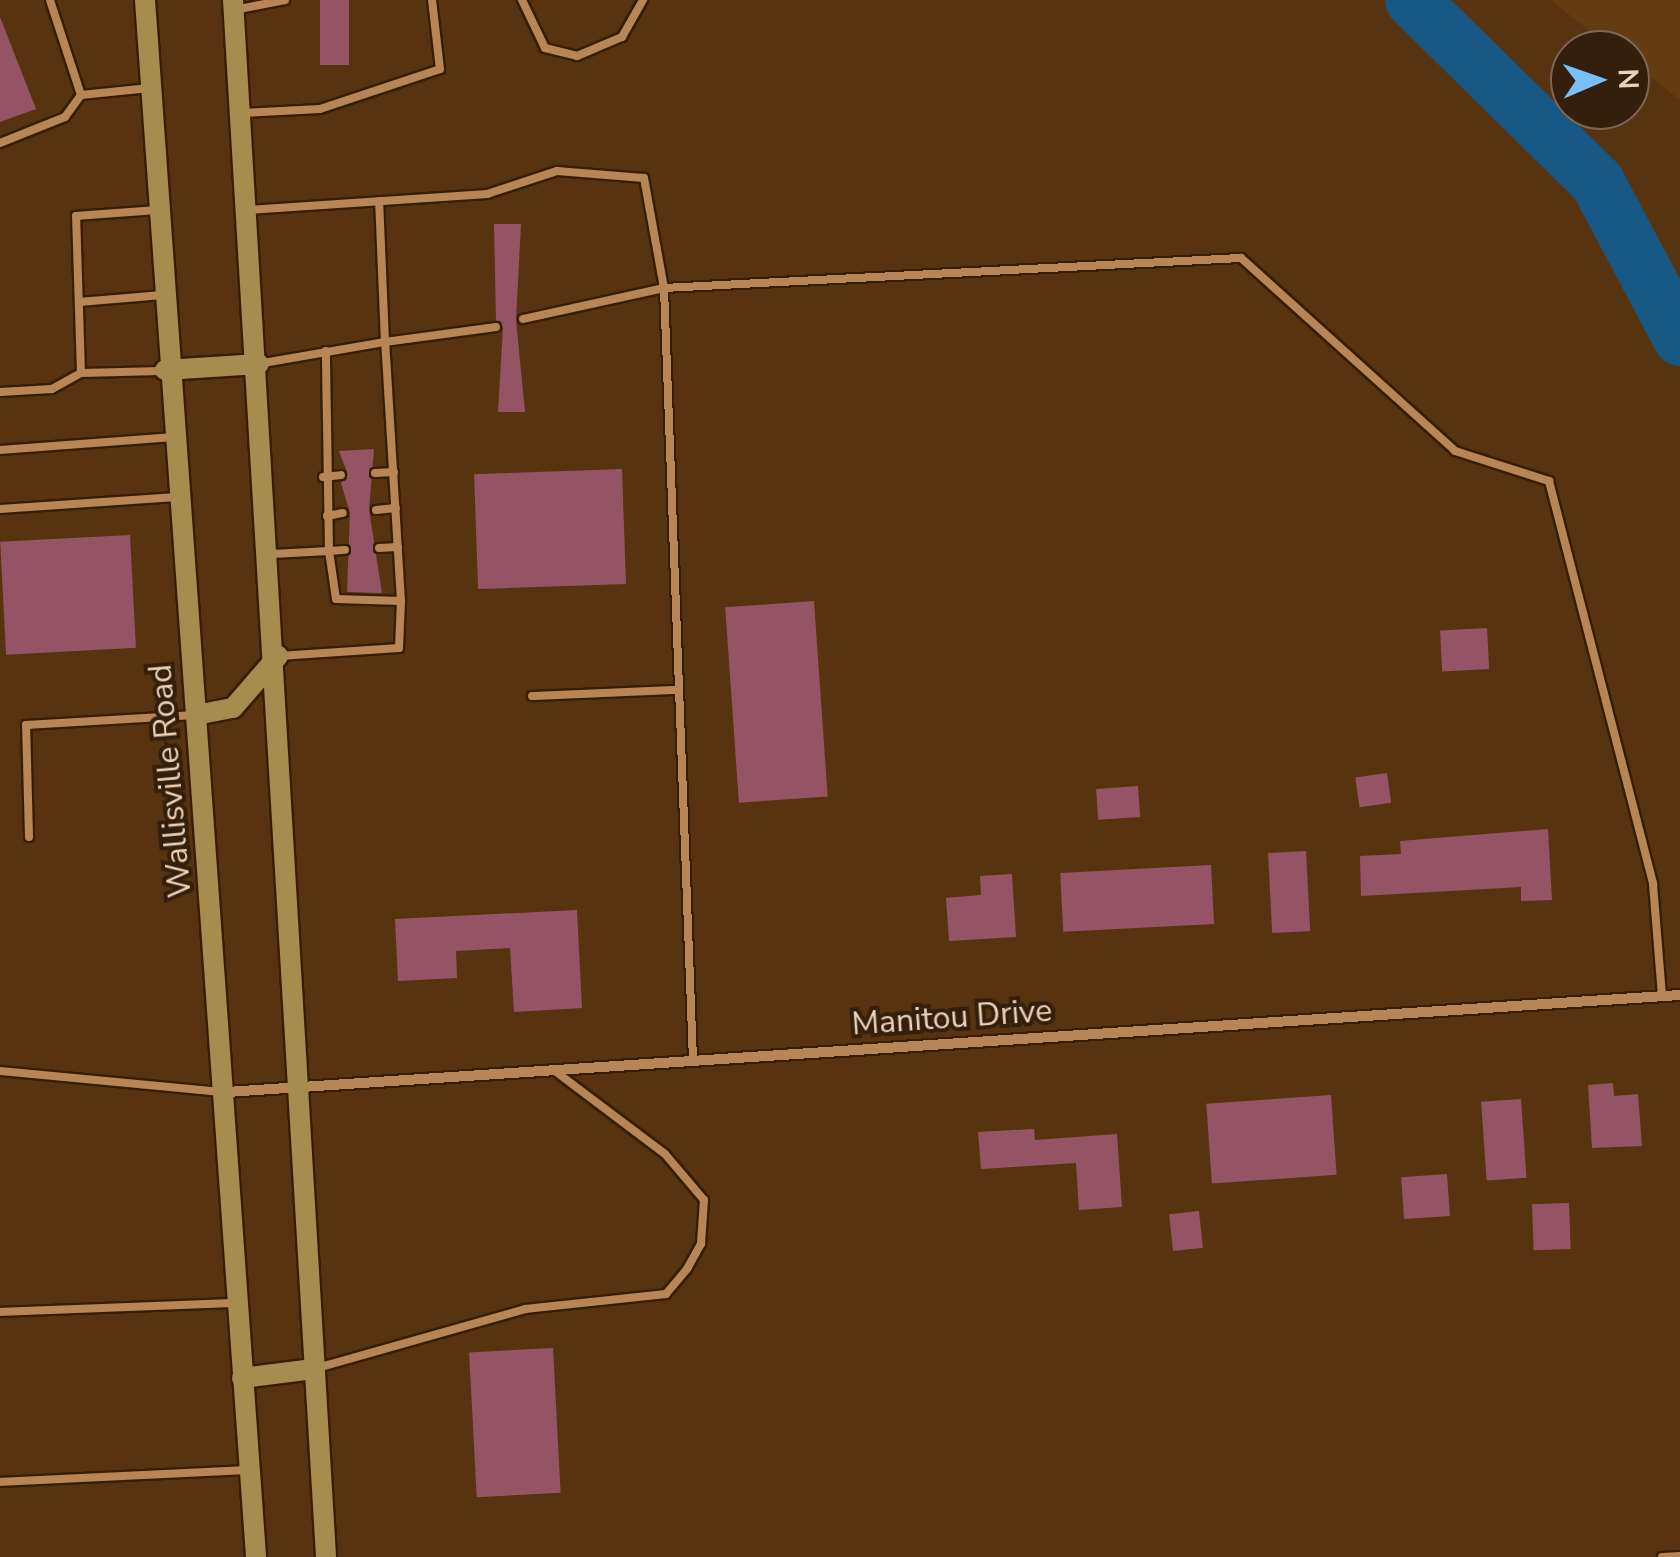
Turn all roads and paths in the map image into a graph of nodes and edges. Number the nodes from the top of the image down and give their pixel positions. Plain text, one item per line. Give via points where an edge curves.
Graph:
1 (50, 0) edge
2 (145, 0) edge
3 (284, 0) edge
4 (432, 0) edge
5 (522, 0) edge
6 (643, 0) edge
7 (234, 5) edge
8 (150, 88) junction
9 (81, 96) junction
10 (242, 113) junction
11 (0, 143) edge
12 (379, 202) junction
13 (157, 210) junction
14 (248, 210) junction
15 (664, 288) junction
16 (162, 295) junction
17 (80, 302) junction
18 (523, 319) dead end
19 (496, 326) dead end
20 (385, 342) junction
21 (326, 351) junction
22 (258, 364) junction
23 (166, 370) junction
24 (81, 372) junction
25 (0, 392) edge
26 (171, 437) junction
27 (0, 450) edge
28 (394, 472) junction
29 (374, 473) dead end
30 (340, 476) dead end
31 (324, 477) junction
32 (177, 496) junction
33 (396, 508) junction
34 (0, 510) edge
35 (376, 510) dead end
36 (343, 513) dead end
37 (327, 516) junction
38 (398, 547) junction
39 (379, 548) dead end
40 (345, 550) dead end
41 (329, 551) junction
42 (272, 554) junction
43 (401, 601) junction
44 (278, 656) junction
45 (675, 690) junction
46 (532, 696) dead end
47 (196, 714) junction
48 (29, 837) dead end
49 (1680, 994) edge
50 (1662, 995) junction
51 (694, 1061) junction
52 (552, 1070) junction
53 (0, 1071) edge
54 (303, 1084) junction
55 (227, 1092) junction
56 (238, 1302) junction
57 (0, 1312) edge
58 (313, 1368) junction
59 (242, 1378) junction
60 (249, 1470) junction
61 (0, 1482) edge
62 (1680, 1556) edge
63 (256, 1557) edge
64 (326, 1557) edge
65 (1662, 1557) edge

1 - 9 lane
2 - 8 main road, Wallisville Road
3 - 7 lane
4 - 10 lane via 440,69 320,109
5 - 6 lane via 546,48 576,56 622,37
7 - 10 main road
8 - 9 lane
8 - 13 main road, Wallisville Road
9 - 11 lane via 65,117
10 - 14 main road
12 - 14 lane
12 - 15 lane via 486,194 557,171 644,178
12 - 20 lane
13 - 16 main road, Wallisville Road
13 - 17 lane via 76,216
14 - 22 main road
15 - 18 lane
15 - 45 lane
15 - 50 lane via 1241,258 1455,451 1549,482 1653,884
16 - 17 lane
16 - 23 main road, Wallisville Road
17 - 24 lane
19 - 20 lane
20 - 21 lane
20 - 28 lane
21 - 22 lane
21 - 31 lane
22 - 23 main road
22 - 42 main road
23 - 24 lane
23 - 26 main road, Wallisville Road
24 - 25 lane via 52,390
26 - 27 lane
26 - 32 main road, Wallisville Road
28 - 29 lane
28 - 33 lane
30 - 31 lane
31 - 37 lane
32 - 34 lane
32 - 47 main road, Wallisville Road
33 - 35 lane
33 - 38 lane
36 - 37 lane
37 - 41 lane
38 - 39 lane
38 - 43 lane
40 - 41 lane
41 - 42 lane
41 - 43 lane via 340,603
42 - 44 main road
43 - 44 lane via 392,653
44 - 47 main road via 232,708
44 - 54 main road
45 - 46 lane
45 - 51 lane
47 - 48 lane via 26,726
47 - 55 main road, Wallisville Road
49 - 50 street, Manitou Drive
50 - 51 street, Manitou Drive
51 - 52 street, Manitou Drive
52 - 54 street, Manitou Drive
52 - 58 lane via 665,1154 704,1200 701,1244 687,1269 666,1294 525,1310
53 - 55 lane
54 - 55 street, Manitou Drive
54 - 58 main road
55 - 56 main road, Wallisville Road
56 - 57 lane
56 - 59 main road, Wallisville Road
58 - 59 main road
58 - 64 main road
59 - 60 main road, Wallisville Road
60 - 61 lane
60 - 63 main road, Wallisville Road
62 - 65 lane

